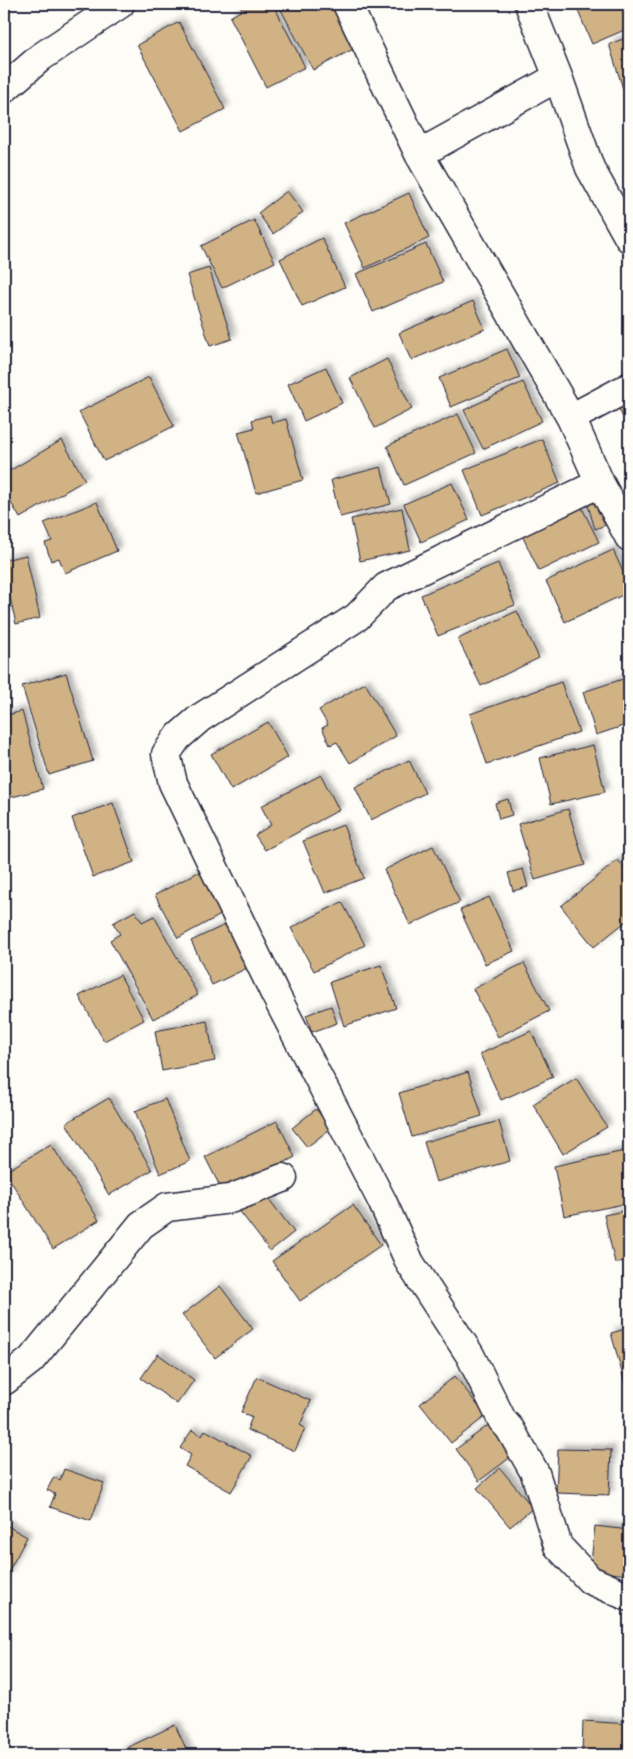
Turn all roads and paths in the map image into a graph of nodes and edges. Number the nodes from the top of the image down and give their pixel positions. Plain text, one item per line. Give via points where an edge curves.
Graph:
1 (120, 4) edge
2 (347, 4) edge
3 (529, 4) edge
4 (558, 77) junction
5 (4, 89) edge
6 (419, 154) junction
7 (629, 238) edge
8 (629, 387) edge
9 (571, 418) junction
10 (600, 483) junction
11 (629, 537) edge
12 (283, 1178) dead end
13 (4, 1381) edge
14 (629, 1597) edge

1 - 5 street via 41,58
2 - 6 street
3 - 4 street
4 - 6 street
4 - 7 street via 590,168
6 - 9 street
8 - 9 street
9 - 10 street
10 - 11 street
10 - 14 street via 386,587 356,617 200,718 177,738 166,754 177,792 410,1263 470,1355 502,1420 535,1473 558,1546 590,1580
12 - 13 street via 230,1199 167,1208 141,1225 31,1360

